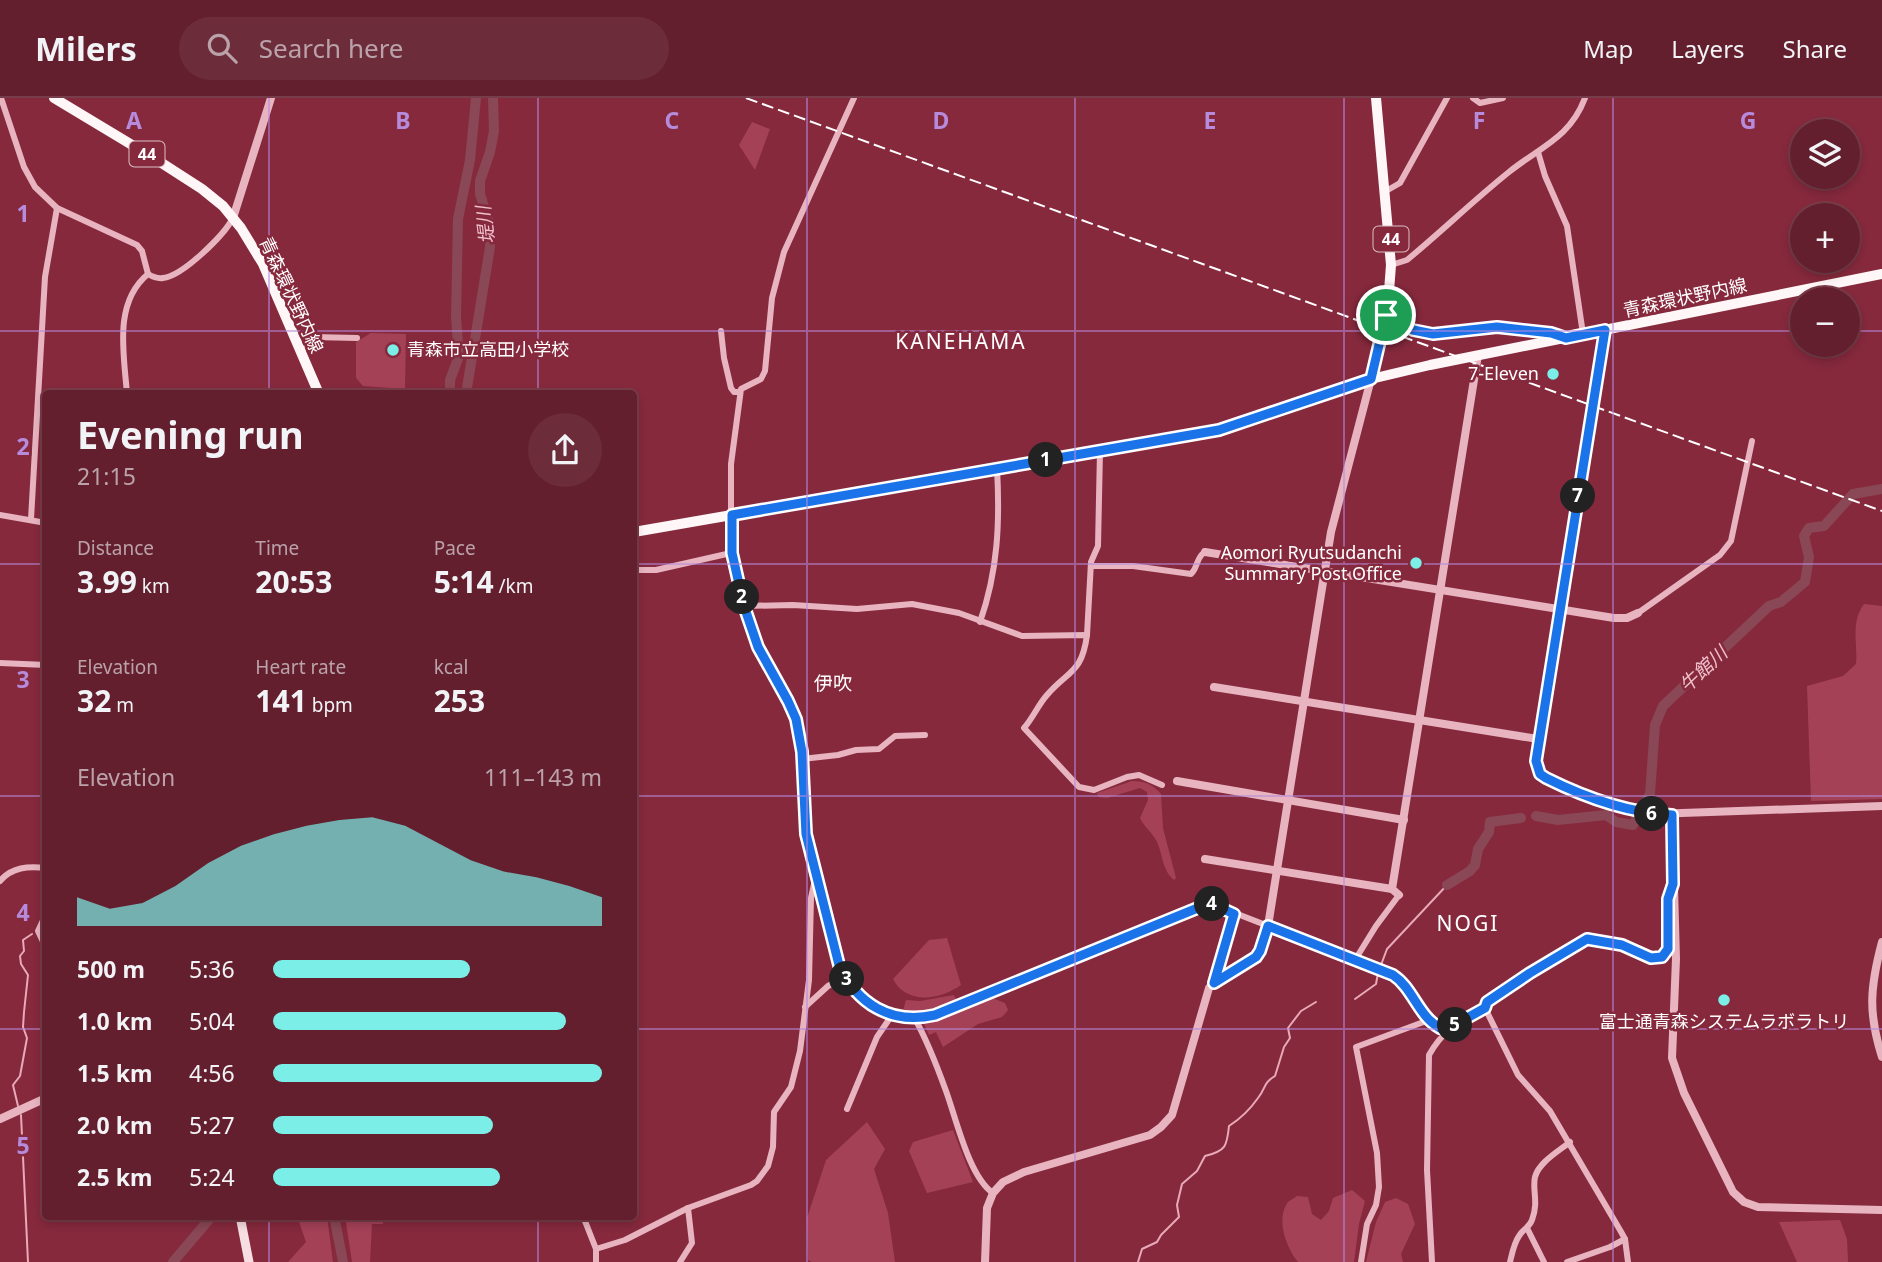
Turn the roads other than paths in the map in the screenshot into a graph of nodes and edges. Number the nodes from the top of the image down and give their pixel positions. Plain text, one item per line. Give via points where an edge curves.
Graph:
1 (1, 98) edge
2 (54, 98) edge
3 (271, 98) edge
4 (854, 98) edge
5 (1376, 98) edge
6 (1447, 98) edge
7 (1474, 98) edge
8 (1503, 98) edge
9 (1585, 98) edge
10 (1538, 152) junction
11 (1386, 191) junction
12 (57, 208) junction
13 (233, 218) junction
14 (1391, 265) junction
15 (148, 274) junction
16 (1882, 274) edge
17 (1386, 315) junction
18 (1605, 330) junction
19 (721, 331) dead end
20 (1583, 334) junction
21 (357, 338) dead end
22 (1566, 338) junction
23 (300, 350) junction
24 (1478, 355) junction
25 (1371, 379) junction
26 (127, 390) edge
27 (317, 390) edge
28 (740, 392) junction
29 (1752, 441) dead end
30 (1100, 451) junction
31 (997, 468) junction
32 (0, 515) edge
33 (732, 515) junction
34 (32, 519) junction
35 (42, 522) edge
36 (637, 531) edge
37 (1205, 552) joint
38 (732, 553) junction
39 (1091, 566) junction
40 (637, 570) edge
41 (1325, 571) junction
42 (1440, 589) junction
43 (744, 606) junction
44 (1560, 609) junction
45 (1638, 613) joint
46 (980, 622) junction
47 (1087, 635) junction
48 (0, 663) edge
49 (42, 665) edge
50 (1213, 687) dead end
51 (1304, 701) junction
52 (1419, 719) junction
53 (925, 735) dead end
54 (1538, 739) junction
55 (802, 759) junction
56 (1177, 781) dead end
57 (1162, 785) dead end
58 (1287, 800) junction
59 (1882, 806) edge
60 (1672, 815) junction
61 (1404, 820) junction
62 (1205, 859) dead end
63 (42, 868) edge
64 (1276, 871) junction
65 (816, 874) junction
66 (0, 881) edge
67 (1673, 884) junction
68 (1396, 892) junction
69 (1210, 903) joint
70 (1222, 908) joint
71 (1234, 914) junction
72 (42, 922) edge
73 (1268, 926) junction
74 (42, 940) edge
75 (1882, 942) edge
76 (1355, 960) junction
77 (845, 977) junction
78 (1214, 983) junction
79 (805, 1007) junction
80 (1485, 1008) junction
81 (892, 1015) junction
82 (914, 1017) junction
83 (1429, 1020) junction
84 (1449, 1028) junction
85 (1882, 1057) edge
86 (42, 1100) edge
87 (847, 1109) dead end
88 (0, 1119) edge
89 (1570, 1142) junction
90 (993, 1193) junction
91 (688, 1208) junction
92 (1882, 1210) edge
93 (241, 1220) edge
94 (585, 1220) edge
95 (1527, 1228) junction
96 (1625, 1239) junction
97 (596, 1249) junction
98 (249, 1262) edge
99 (596, 1262) edge
100 (680, 1262) edge
101 (985, 1262) edge
102 (1361, 1262) edge
103 (1432, 1262) edge
104 (1510, 1262) edge
105 (1544, 1262) edge
106 (1567, 1262) edge
107 (1628, 1262) edge

1 - 12 street via 24,167 35,187
2 - 13 main road, 青森環状野内線 / 44 via 202,189
3 - 13 street
4 - 28 street via 783,252 772,298 765,374
5 - 11 main road, 44
6 - 11 street via 1399,183
7 - 8 street via 1480,103
9 - 10 street via 1565,132
10 - 14 street via 1407,260
10 - 20 street via 1567,226
11 - 14 main road, 44
12 - 15 street via 137,245
12 - 34 street via 44,286
13 - 15 street via 225,231 176,274 155,278
13 - 23 main road, 青森環状野内線 / 44 via 263,264
14 - 17 main road, 44
15 - 26 street via 132,293 123,323
16 - 18 main road, 青森環状野内線
17 - 22 street via 1421,333 1497,327
17 - 25 main road, 44
18 - 20 main road, 青森環状野内線
18 - 44 street
19 - 28 street via 731,388
20 - 22 main road, 青森環状野内線
21 - 23 street via 312,337
22 - 24 main road, 青森環状野内線
23 - 27 main road, 青森環状野内線 / 44
24 - 25 main road, 青森環状野内線
24 - 42 street
25 - 30 main road, 青森環状野内線 via 1219,430
25 - 41 street via 1336,505
28 - 33 street via 731,464
29 - 45 street via 1731,541 1720,555
30 - 31 main road, 青森環状野内線
30 - 39 street via 1098,545
31 - 33 main road, 青森環状野内線
31 - 46 street via 999,538
32 - 34 street
33 - 36 main road, 青森環状野内線
33 - 38 street
34 - 35 street
37 - 39 street via 1191,574
37 - 41 street
38 - 40 street
38 - 43 street
39 - 47 street
41 - 42 street
41 - 51 street
42 - 44 street
42 - 52 street
43 - 46 street via 857,609 912,604
43 - 55 street via 758,647 793,709
44 - 45 street via 1621,618
44 - 54 street
46 - 47 street via 1022,635
47 - 57 street via 1081,662 1046,696 1024,727 1079,787 1094,790 1139,775
48 - 49 street
50 - 51 street
51 - 52 street
51 - 58 street
52 - 54 street
52 - 61 street
53 - 55 street via 895,736 879,749
54 - 60 street via 1540,774 1596,800
55 - 65 street via 806,834
56 - 58 street
58 - 61 street
58 - 64 street
59 - 60 street
60 - 67 street
61 - 68 street
62 - 64 street
63 - 66 street via 22,868
64 - 68 street
64 - 73 street
65 - 77 street
65 - 79 street
67 - 80 street via 1668,899 1668,949 1662,957 1651,958 1622,945 1587,939 1487,1002
67 - 92 street via 1672,1058 1733,1192 1758,1207
68 - 76 street
69 - 70 street
69 - 82 street via 944,1012
70 - 71 street
71 - 73 street
71 - 78 street
72 - 74 street via 38,931
73 - 76 street
73 - 78 street via 1256,957
75 - 85 street via 1871,1001
76 - 83 street via 1403,982
77 - 79 street
77 - 81 street via 866,1002
78 - 90 street via 1205,995 1172,1115 1161,1128 1016,1175
79 - 91 street via 794,1077 774,1112 774,1147 768,1166 751,1185
80 - 84 street
80 - 89 street via 1518,1075 1538,1095
81 - 82 street
81 - 87 street via 877,1037
82 - 90 street via 948,1094 962,1141 984,1186
83 - 84 street
83 - 102 street via 1356,1047 1377,1153 1379,1187
84 - 103 street via 1429,1055 1427,1170
86 - 88 street
89 - 95 street via 1538,1170 1534,1214
89 - 96 street
90 - 101 street via 985,1217
91 - 97 street via 625,1240
91 - 100 street via 692,1243
93 - 98 main road
94 - 97 street
95 - 104 street via 1519,1235
95 - 105 street
96 - 106 street
96 - 107 street
97 - 99 street

